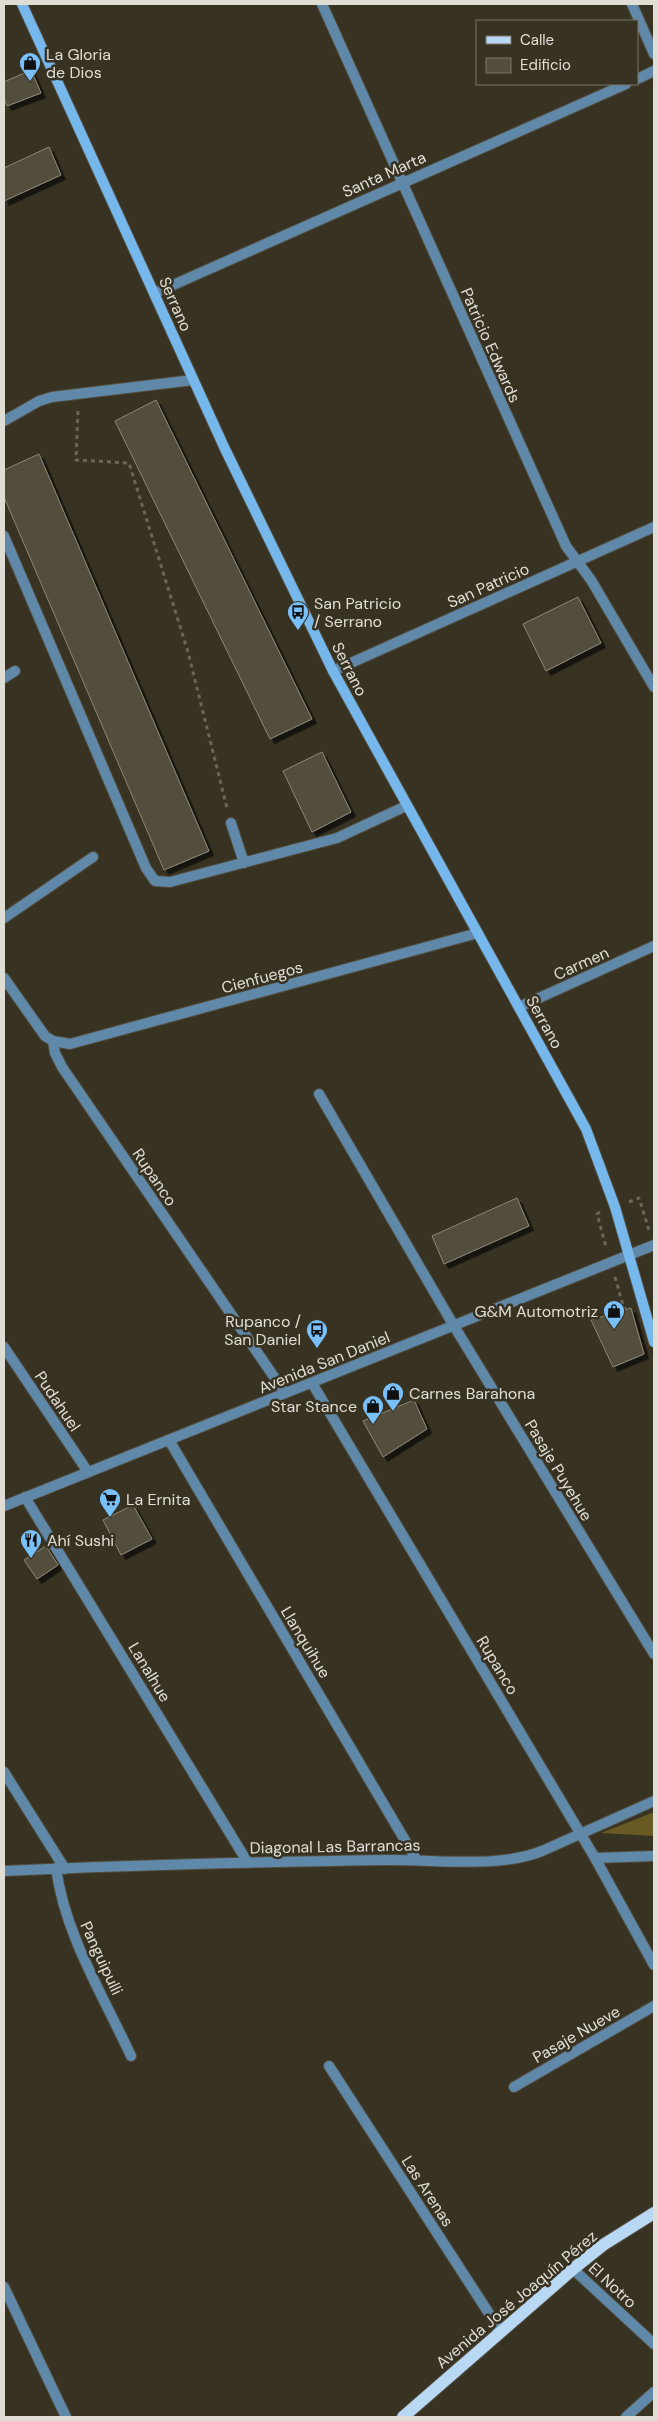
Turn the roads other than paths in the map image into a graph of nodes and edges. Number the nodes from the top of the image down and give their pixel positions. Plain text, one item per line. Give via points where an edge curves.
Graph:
1 (22, 4) edge
2 (322, 4) edge
3 (632, 4) edge
4 (654, 54) edge
5 (654, 71) edge
6 (638, 79) edge
7 (624, 85) edge
8 (402, 183) junction
9 (155, 293) junction
10 (194, 380) junction
11 (4, 421) edge
12 (654, 527) edge
13 (4, 536) edge
14 (578, 561) junction
15 (16, 670) dead end
16 (334, 671) junction
17 (4, 678) edge
18 (654, 687) edge
19 (406, 806) junction
20 (231, 823) road end
21 (93, 857) dead end
22 (244, 862) junction
23 (4, 918) edge
24 (478, 933) junction
25 (654, 946) edge
26 (4, 978) edge
27 (520, 1007) junction
28 (53, 1041) junction
29 (319, 1094) dead end
30 (653, 1240) edge
31 (630, 1256) junction
32 (454, 1326) junction
33 (654, 1342) edge
34 (4, 1347) edge
35 (312, 1382) junction
36 (285, 1393) junction
37 (169, 1440) junction
38 (88, 1472) junction
39 (25, 1497) junction
40 (4, 1506) edge
41 (654, 1654) edge
42 (4, 1772) edge
43 (654, 1801) edge
44 (581, 1833) junction
45 (654, 1856) edge
46 (596, 1858) junction
47 (416, 1859) junction
48 (248, 1862) junction
49 (60, 1869) junction
50 (4, 1871) edge
51 (654, 1965) edge
52 (654, 2006) edge
53 (131, 2056) dead end
54 (329, 2066) dead end
55 (514, 2087) dead end
56 (654, 2212) edge
57 (573, 2269) junction
58 (4, 2287) edge
59 (501, 2332) junction
60 (654, 2344) edge
61 (654, 2392) edge
62 (66, 2417) edge
63 (403, 2417) edge
64 (626, 2417) edge

1 - 9 main road, Serrano
2 - 8 street, Patricio Edwards
3 - 4 street
5 - 6 street
7 - 8 street, Santa Marta
8 - 9 street, Santa Marta
8 - 14 street, Patricio Edwards via 566,546
9 - 10 main road, Serrano
10 - 11 street via 78,393 38,401
10 - 16 main road, Serrano
12 - 14 street, San Patricio
13 - 22 street via 150,875 155,880 170,882
14 - 16 street, San Patricio
14 - 18 street, Patricio Edwards
15 - 17 street
16 - 19 main road, Serrano
19 - 22 street via 337,838
19 - 24 main road, Serrano
20 - 22 street
21 - 23 street
24 - 27 main road, Serrano
24 - 28 street, Cienfuegos via 79,1042
25 - 27 street, Carmen
26 - 28 street, Rupanco via 38,1030
27 - 31 main road, Serrano via 586,1129
28 - 36 street, Rupanco via 62,1066
29 - 32 street, Pasaje Puyehue
30 - 31 street, Avenida San Daniel
31 - 32 street, Avenida San Daniel
31 - 33 main road, Serrano
32 - 35 street, Avenida San Daniel
32 - 41 street, Pasaje Puyehue
34 - 38 street, Pudahuel
35 - 36 street, Avenida San Daniel
35 - 44 street, Rupanco
36 - 37 street, Avenida San Daniel
37 - 38 street, Avenida San Daniel
37 - 47 street, Llanquihue
38 - 39 street, Avenida San Daniel
39 - 40 street, Avenida San Daniel
39 - 48 street, Lanalhue
42 - 49 street, Panguipulli
43 - 44 street, Diagonal Las Barrancas
44 - 46 street, Rupanco
44 - 47 street, Diagonal Las Barrancas via 524,1859
45 - 46 street
46 - 51 street, Rupanco
47 - 48 street, Diagonal Las Barrancas
48 - 49 street, Diagonal Las Barrancas
49 - 50 street, Diagonal Las Barrancas
49 - 53 street, Panguipulli via 60,1894 70,1927
52 - 55 street, Pasaje Nueve
54 - 59 street, Las Arenas
56 - 57 main road, Avenida José Joaquín Pérez
57 - 59 main road, Avenida José Joaquín Pérez
57 - 60 street, El Notro
58 - 62 street
59 - 63 main road, Avenida José Joaquín Pérez
61 - 64 street

